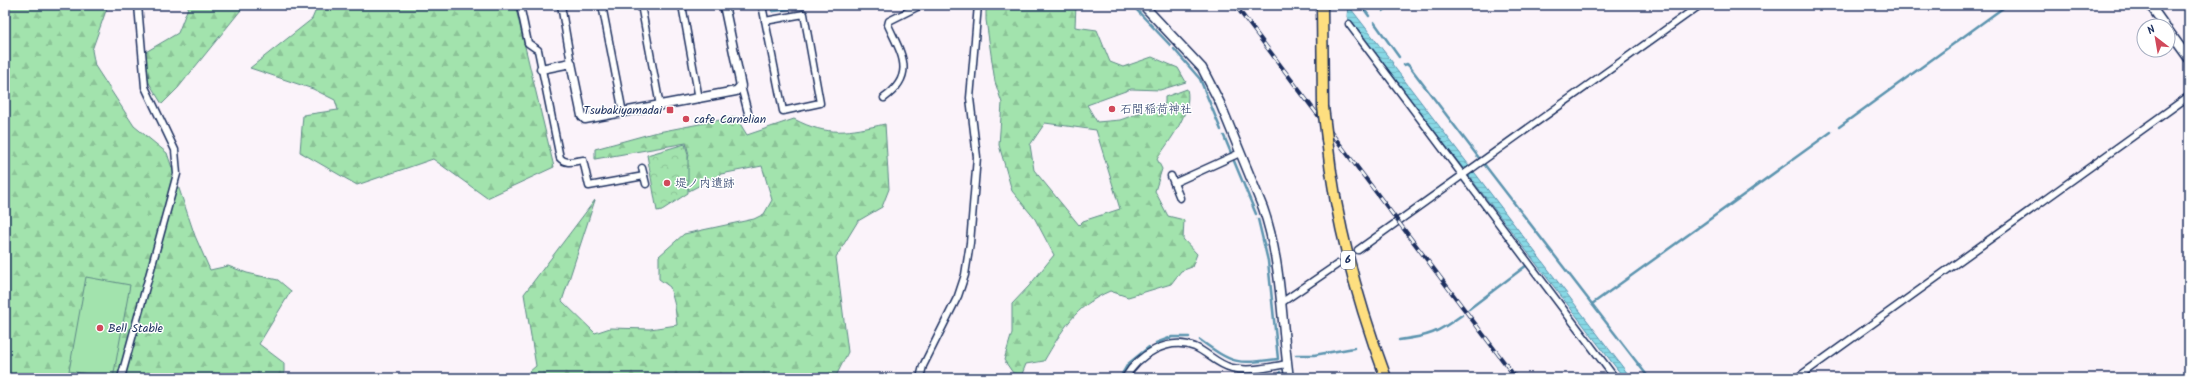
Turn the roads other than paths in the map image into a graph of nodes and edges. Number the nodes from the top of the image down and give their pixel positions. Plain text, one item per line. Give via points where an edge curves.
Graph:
1 (138, 5) edge
2 (520, 5) edge
3 (561, 5) edge
4 (602, 5) edge
5 (641, 5) edge
6 (682, 5) edge
7 (724, 5) edge
8 (762, 5) edge
9 (920, 5) edge
10 (978, 5) edge
11 (1143, 5) edge
12 (1322, 5) edge
13 (1700, 5) edge
14 (2150, 5) edge
15 (2159, 18) edge
16 (766, 21) junction
17 (1349, 24) dead end
18 (2176, 41) edge
19 (2189, 59) edge
20 (571, 63) junction
21 (541, 69) junction
22 (741, 86) junction
23 (2189, 96) edge
24 (884, 98) dead end
25 (699, 99) junction
26 (660, 106) junction
27 (748, 112) dead end
28 (624, 113) junction
29 (1240, 154) junction
30 (642, 168) dead end
31 (1464, 173) junction
32 (644, 176) junction
33 (1171, 176) dead end
34 (1174, 183) junction
35 (646, 184) dead end
36 (1180, 198) dead end
37 (1358, 250) tunnel mouth
38 (1338, 264) tunnel mouth
39 (1281, 303) junction
40 (1287, 364) junction
41 (121, 378) edge
42 (920, 378) edge
43 (1125, 378) edge
44 (1289, 378) edge
45 (1386, 378) edge
46 (1615, 378) edge
47 (1797, 378) edge

1 - 41 street via 145,87 175,150 177,174
2 - 21 street via 528,43 538,50
3 - 20 street
4 - 28 street
5 - 26 street
6 - 25 street
7 - 22 street
8 - 16 street
9 - 24 street via 890,21 888,25 905,66 896,87
10 - 42 street via 970,98 977,157 970,243 958,296 923,366
11 - 29 street via 1202,68 1220,103
12 - 45 highway, 6, bridge via 1323,107 1339,223 1351,274
13 - 31 street
14 - 15 street
16 - 16 street via 783,111 820,103 804,14
17 - 31 street
18 - 19 street
20 - 21 street
20 - 28 street via 582,116 585,119
21 - 32 street via 560,158 564,162 583,160 589,186
22 - 25 street via 736,91
22 - 27 street
23 - 47 street
25 - 26 street
26 - 28 street
29 - 34 street
29 - 39 street via 1268,223
30 - 32 street
31 - 37 street
31 - 46 street
32 - 35 street
33 - 34 street
34 - 36 street
38 - 39 street
39 - 40 street
40 - 43 street via 1248,369 1234,368 1195,348 1178,344 1150,352 1133,366
40 - 44 street

